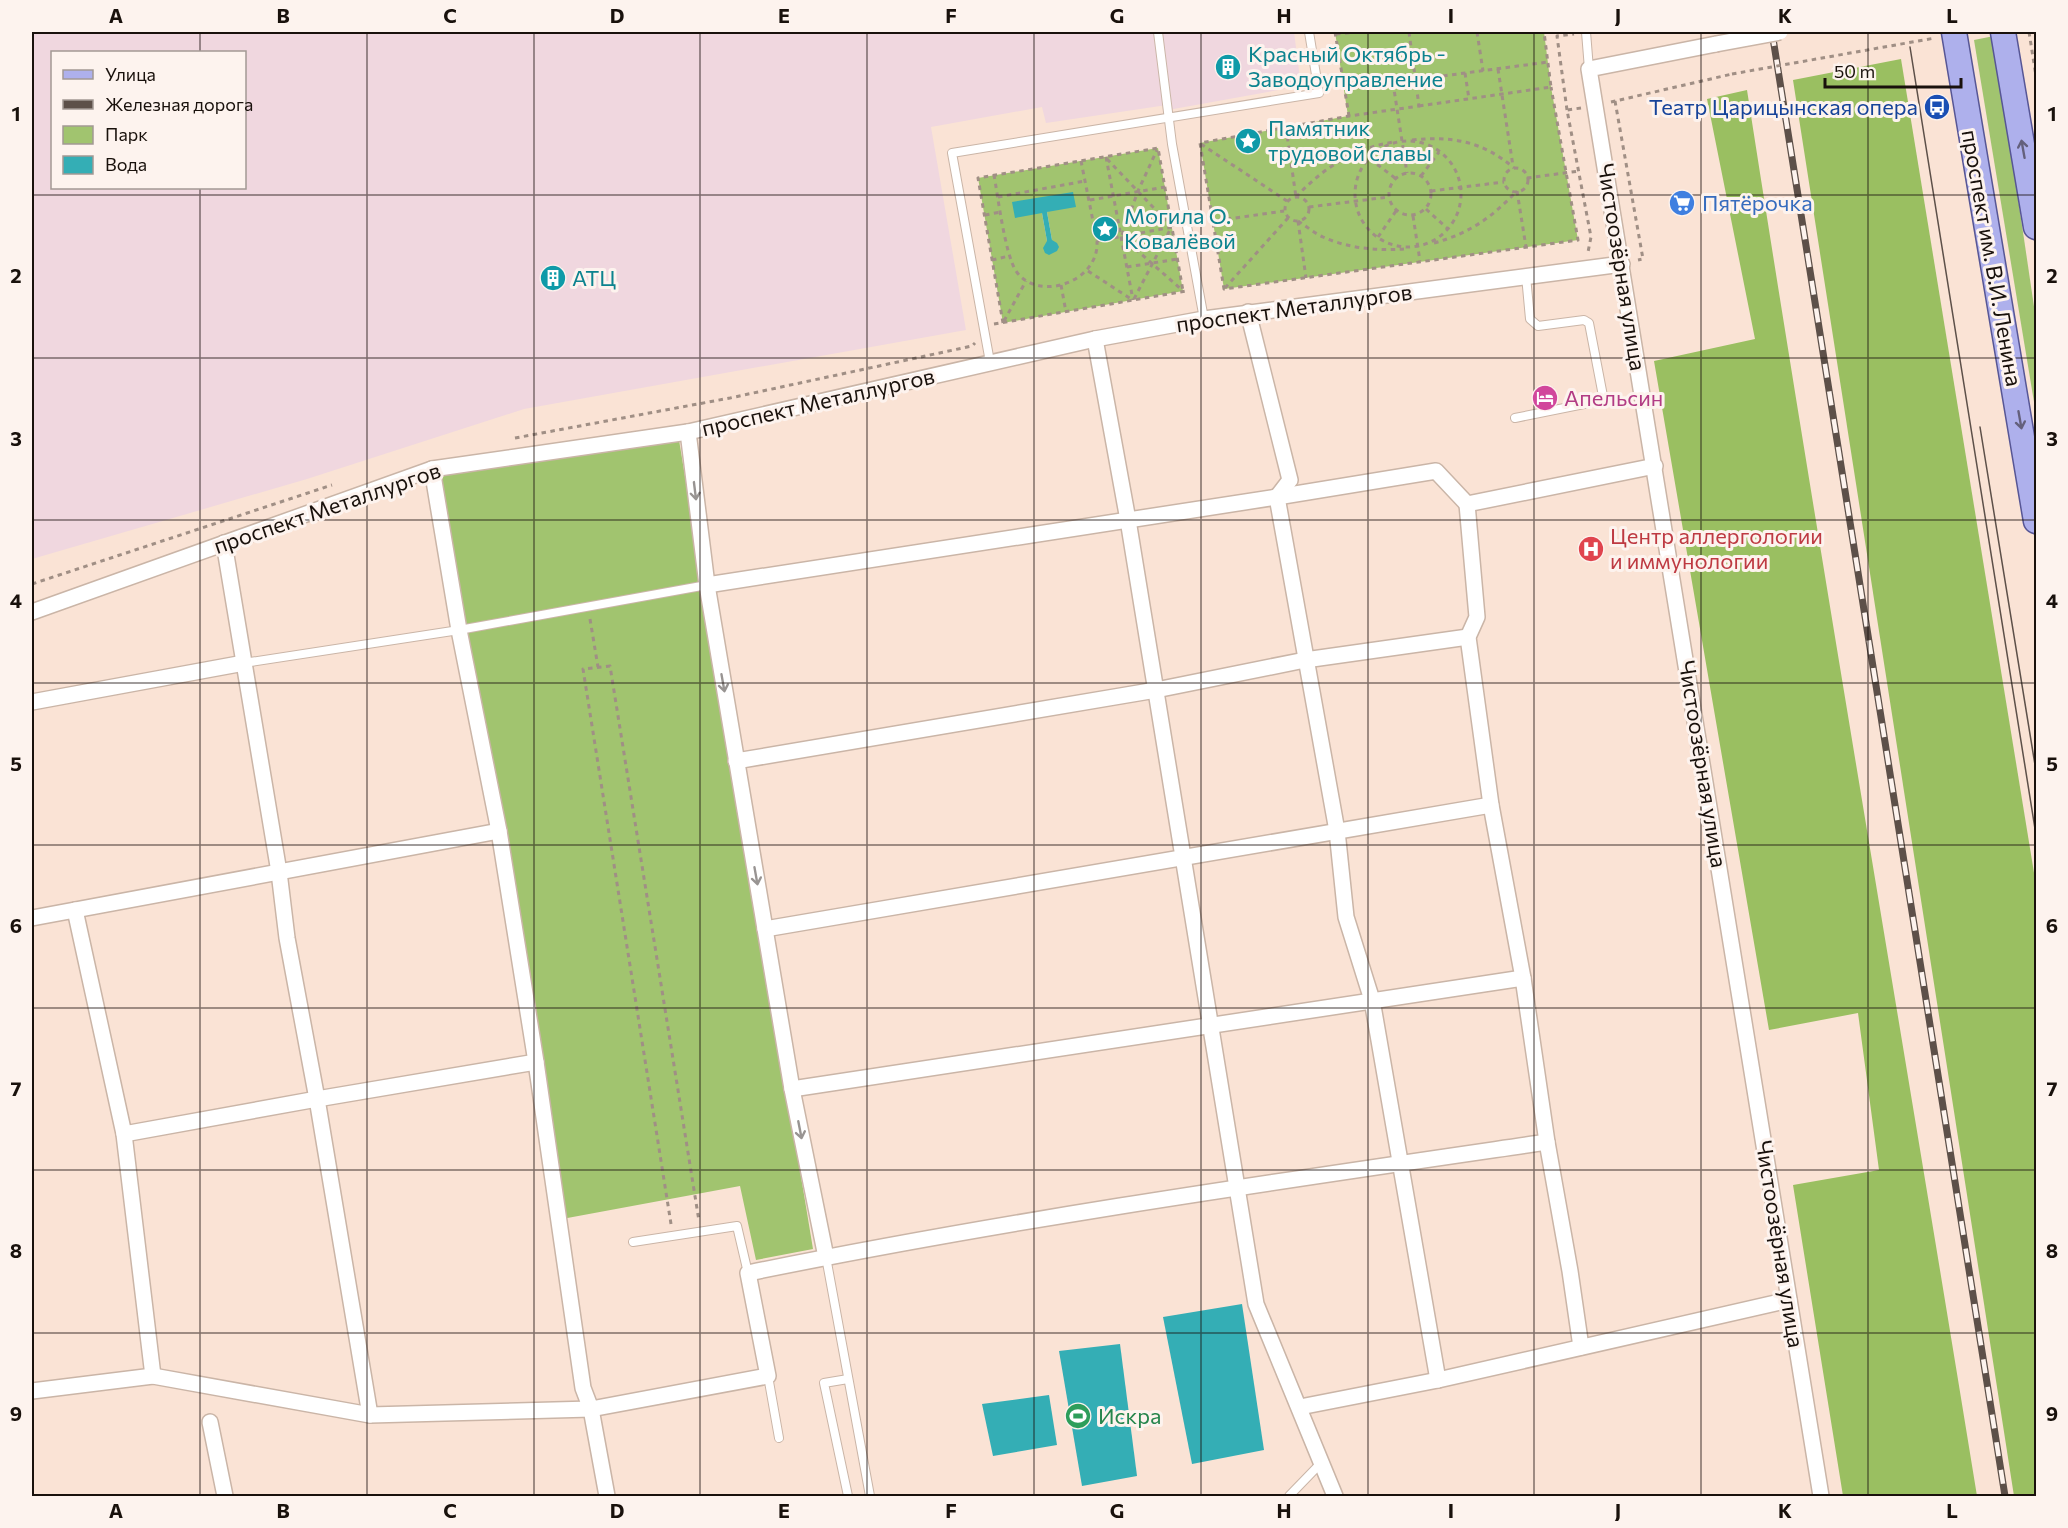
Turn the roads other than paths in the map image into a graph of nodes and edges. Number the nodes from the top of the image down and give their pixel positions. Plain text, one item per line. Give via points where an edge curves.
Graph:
1 (1158, 32) edge
2 (1309, 32) edge
3 (1586, 32) edge
4 (1780, 32) edge
5 (2003, 32) edge
6 (1945, 38) edge
7 (1590, 69) junction
8 (1169, 119) junction
9 (2037, 227) edge
10 (1622, 264) junction
11 (1526, 276) junction
12 (1248, 312) junction
13 (1204, 319) junction
14 (1095, 339) junction
15 (990, 362) junction
16 (1515, 418) dead end
17 (688, 432) junction
18 (1655, 466) junction
19 (432, 469) junction
20 (1276, 497) junction
21 (1467, 504) junction
22 (1128, 520) junction
23 (2037, 521) edge
24 (224, 543) junction
25 (707, 585) junction
26 (32, 612) edge
27 (459, 630) junction
28 (1468, 637) junction
29 (1305, 660) junction
30 (244, 663) junction
31 (1156, 690) junction
32 (32, 702) edge
33 (736, 761) junction
34 (1491, 805) junction
35 (499, 831) junction
36 (1337, 831) junction
37 (1182, 858) junction
38 (279, 872) junction
39 (75, 910) junction
40 (32, 918) edge
41 (765, 929) junction
42 (1523, 978) junction
43 (1372, 1000) junction
44 (1209, 1025) junction
45 (536, 1062) junction
46 (792, 1089) junction
47 (317, 1099) junction
48 (124, 1134) junction
49 (1547, 1142) junction
50 (1400, 1163) junction
51 (1237, 1187) junction
52 (633, 1242) dead end
53 (826, 1257) junction
54 (748, 1273) junction
55 (1789, 1299) junction
56 (1581, 1347) junction
57 (153, 1376) junction
58 (768, 1376) junction
59 (848, 1379) junction
60 (1438, 1380) junction
61 (32, 1391) edge
62 (1300, 1407) junction
63 (591, 1409) junction
64 (370, 1416) junction
65 (210, 1422) dead end
66 (779, 1438) dead end
67 (1322, 1462) junction
68 (225, 1497) edge
69 (607, 1497) edge
70 (848, 1497) edge
71 (870, 1497) edge
72 (1289, 1497) edge
73 (1335, 1497) edge
74 (1821, 1497) edge

1 - 8 lane
2 - 8 lane via 1319,93
3 - 7 lane, Чистоозёрная улица
4 - 7 street, bridge
9 -> 5 main road
6 -> 23 main road, проспект им. В.И. Ленина
7 - 10 street, Чистоозёрная улица
8 - 13 lane
8 - 15 lane via 952,153
10 - 11 street, проспект Металлургов
10 - 18 street, Чистоозёрная улица
11 - 12 street, проспект Металлургов
11 - 16 lane via 1530,319 1534,324 1584,320 1589,323 1603,396 1599,401
12 - 13 street, проспект Металлургов
12 - 20 street via 1290,480
13 - 14 street, проспект Металлургов
14 - 15 street, проспект Металлургов
14 - 22 street
15 - 17 street, проспект Металлургов
17 - 19 street, проспект Металлургов
17 -> 25 street
18 - 21 street
18 - 55 street, Чистоозёрная улица
19 - 24 street, проспект Металлургов
19 - 27 street
20 - 21 street via 1436,471
20 - 22 street
20 - 29 street
21 - 28 street via 1477,617
22 - 25 street
22 - 31 street
24 - 26 street, проспект Металлургов
24 - 30 street
25 - 27 lane
25 -> 33 street
27 - 30 lane
27 - 35 street
28 - 29 street
28 - 34 street
29 - 31 street
29 - 36 street
30 - 32 street
30 - 38 street
31 - 33 street
31 - 37 street
33 -> 41 street
34 - 36 street
34 - 42 street
35 - 38 street
35 - 45 street
36 - 37 street
36 - 43 street via 1346,917
37 - 41 street
37 - 44 street
38 - 39 street
38 - 47 street via 287,938
39 - 40 street
39 - 48 street
41 - 46 street
42 - 43 street
42 - 49 street
43 - 44 street
43 - 50 street
44 - 46 street
44 - 51 street
45 - 47 street
45 - 63 street via 583,1388
46 -> 53 street
47 - 48 street
47 - 64 street
48 - 57 street
49 - 50 street
49 - 56 street
50 - 51 street
50 - 60 street
51 - 53 street
51 - 62 street via 1256,1304
52 - 54 lane via 737,1226
53 - 54 street
53 - 59 lane
54 - 58 street
55 - 56 street
55 - 74 street, Чистоозёрная улица
56 - 60 street
57 - 61 street
57 - 64 street
58 - 63 street
58 - 66 lane
59 - 70 lane via 824,1383
59 - 71 lane
60 - 62 street
62 - 67 street
63 - 64 street
63 - 69 street
65 - 68 street
67 - 72 lane
67 - 73 street

